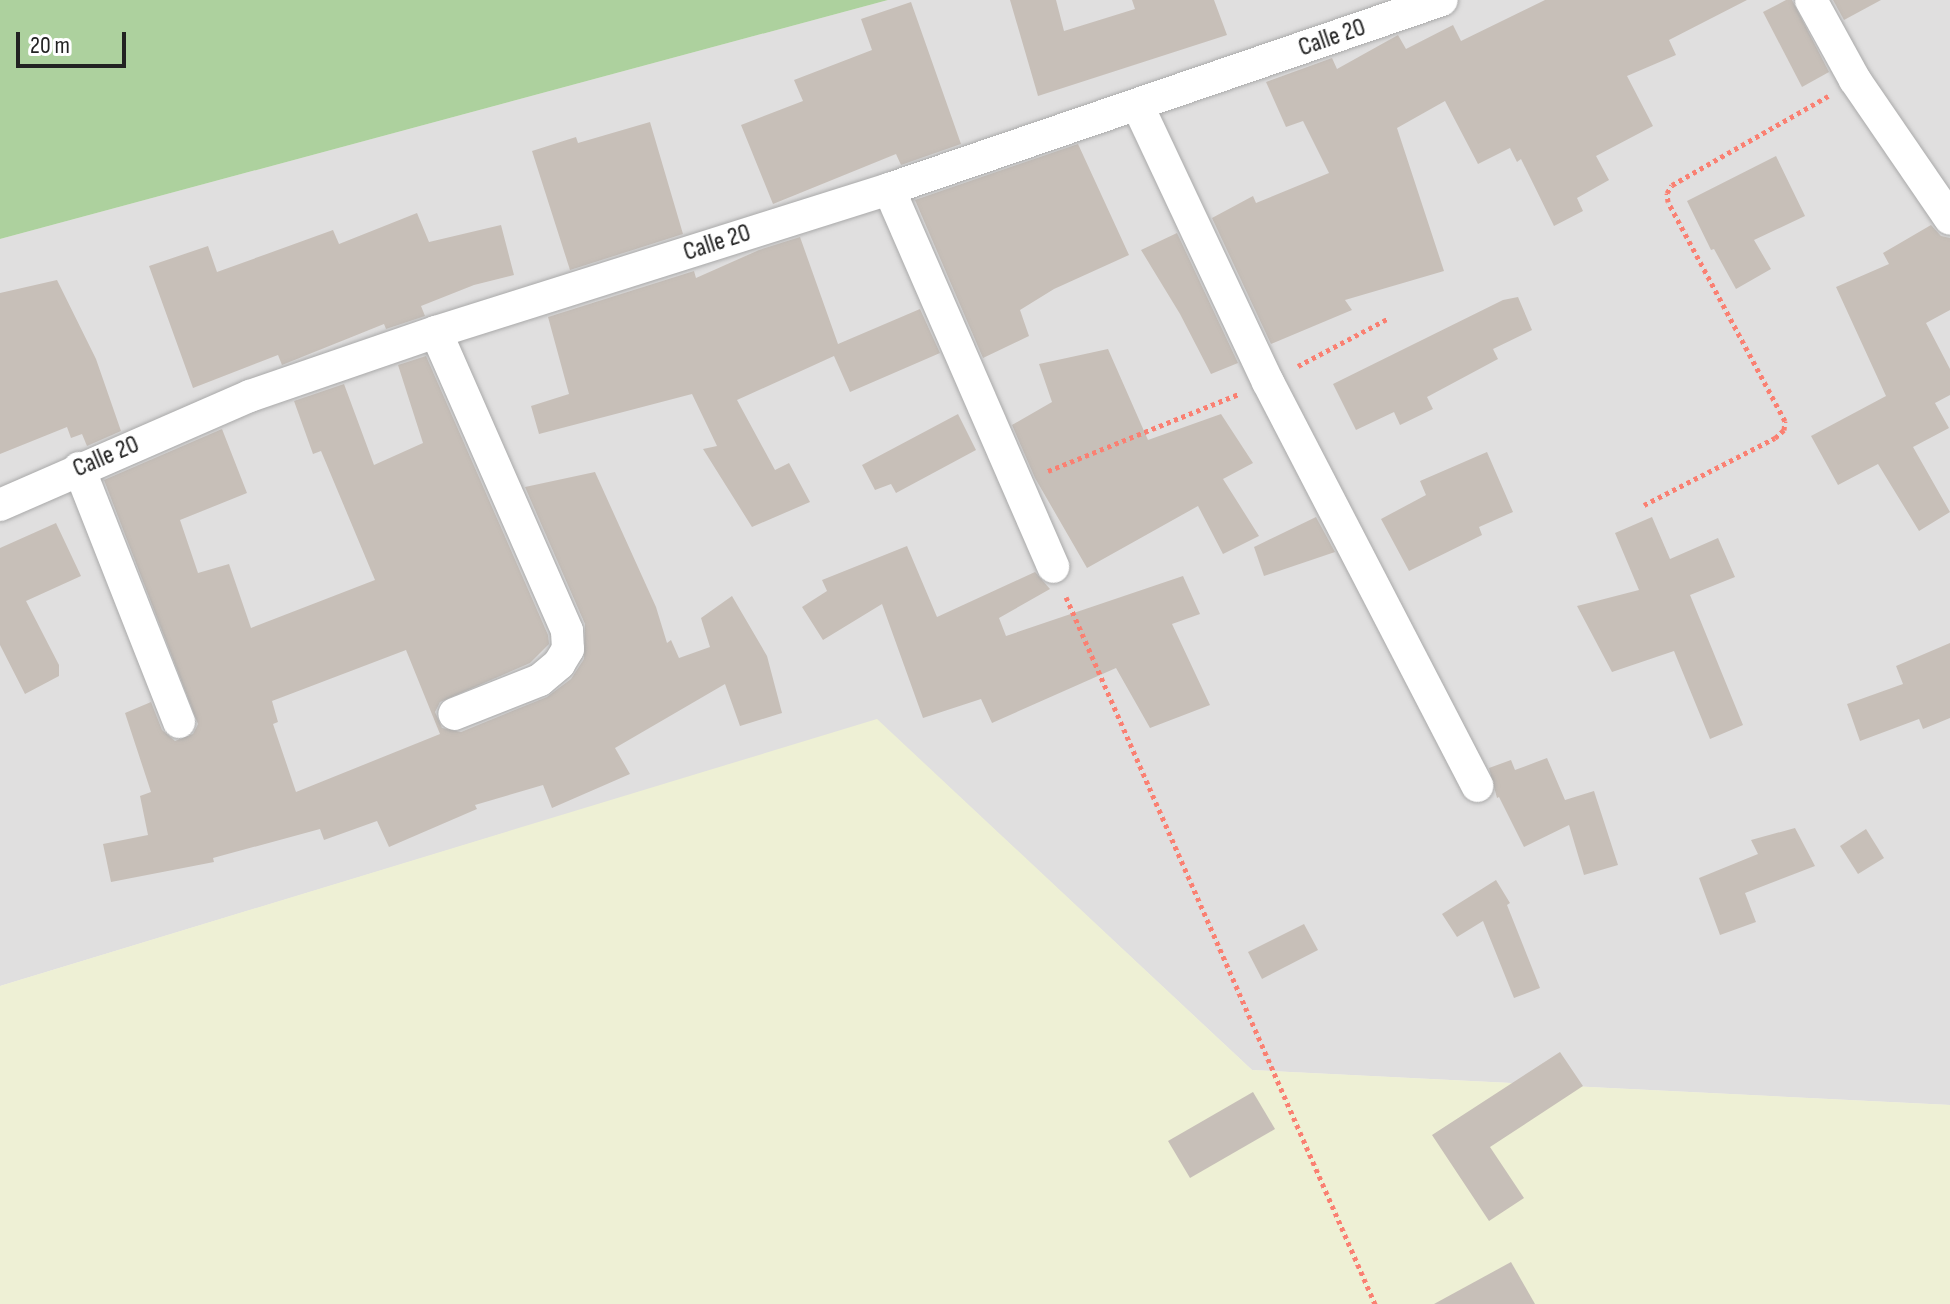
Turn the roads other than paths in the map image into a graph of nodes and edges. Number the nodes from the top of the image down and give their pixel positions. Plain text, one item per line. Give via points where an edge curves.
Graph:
1 (1442, 0) edge
2 (1811, 0) edge
3 (1138, 106) junction
4 (889, 189) junction
5 (1950, 219) edge
6 (436, 332) junction
7 (79, 468) junction
8 (0, 505) edge
9 (1053, 567) road end
10 (454, 714) dead end
11 (179, 722) dead end
12 (1477, 786) dead end

1 - 3 street, Calle 20
2 - 5 street via 1855,80
3 - 4 street, Calle 20
3 - 12 street via 1268,382
4 - 6 street, Calle 20
4 - 9 street
6 - 7 street, Calle 20 via 250,396
6 - 10 street via 567,631 568,649 540,680
7 - 8 street, Calle 20
7 - 11 street

